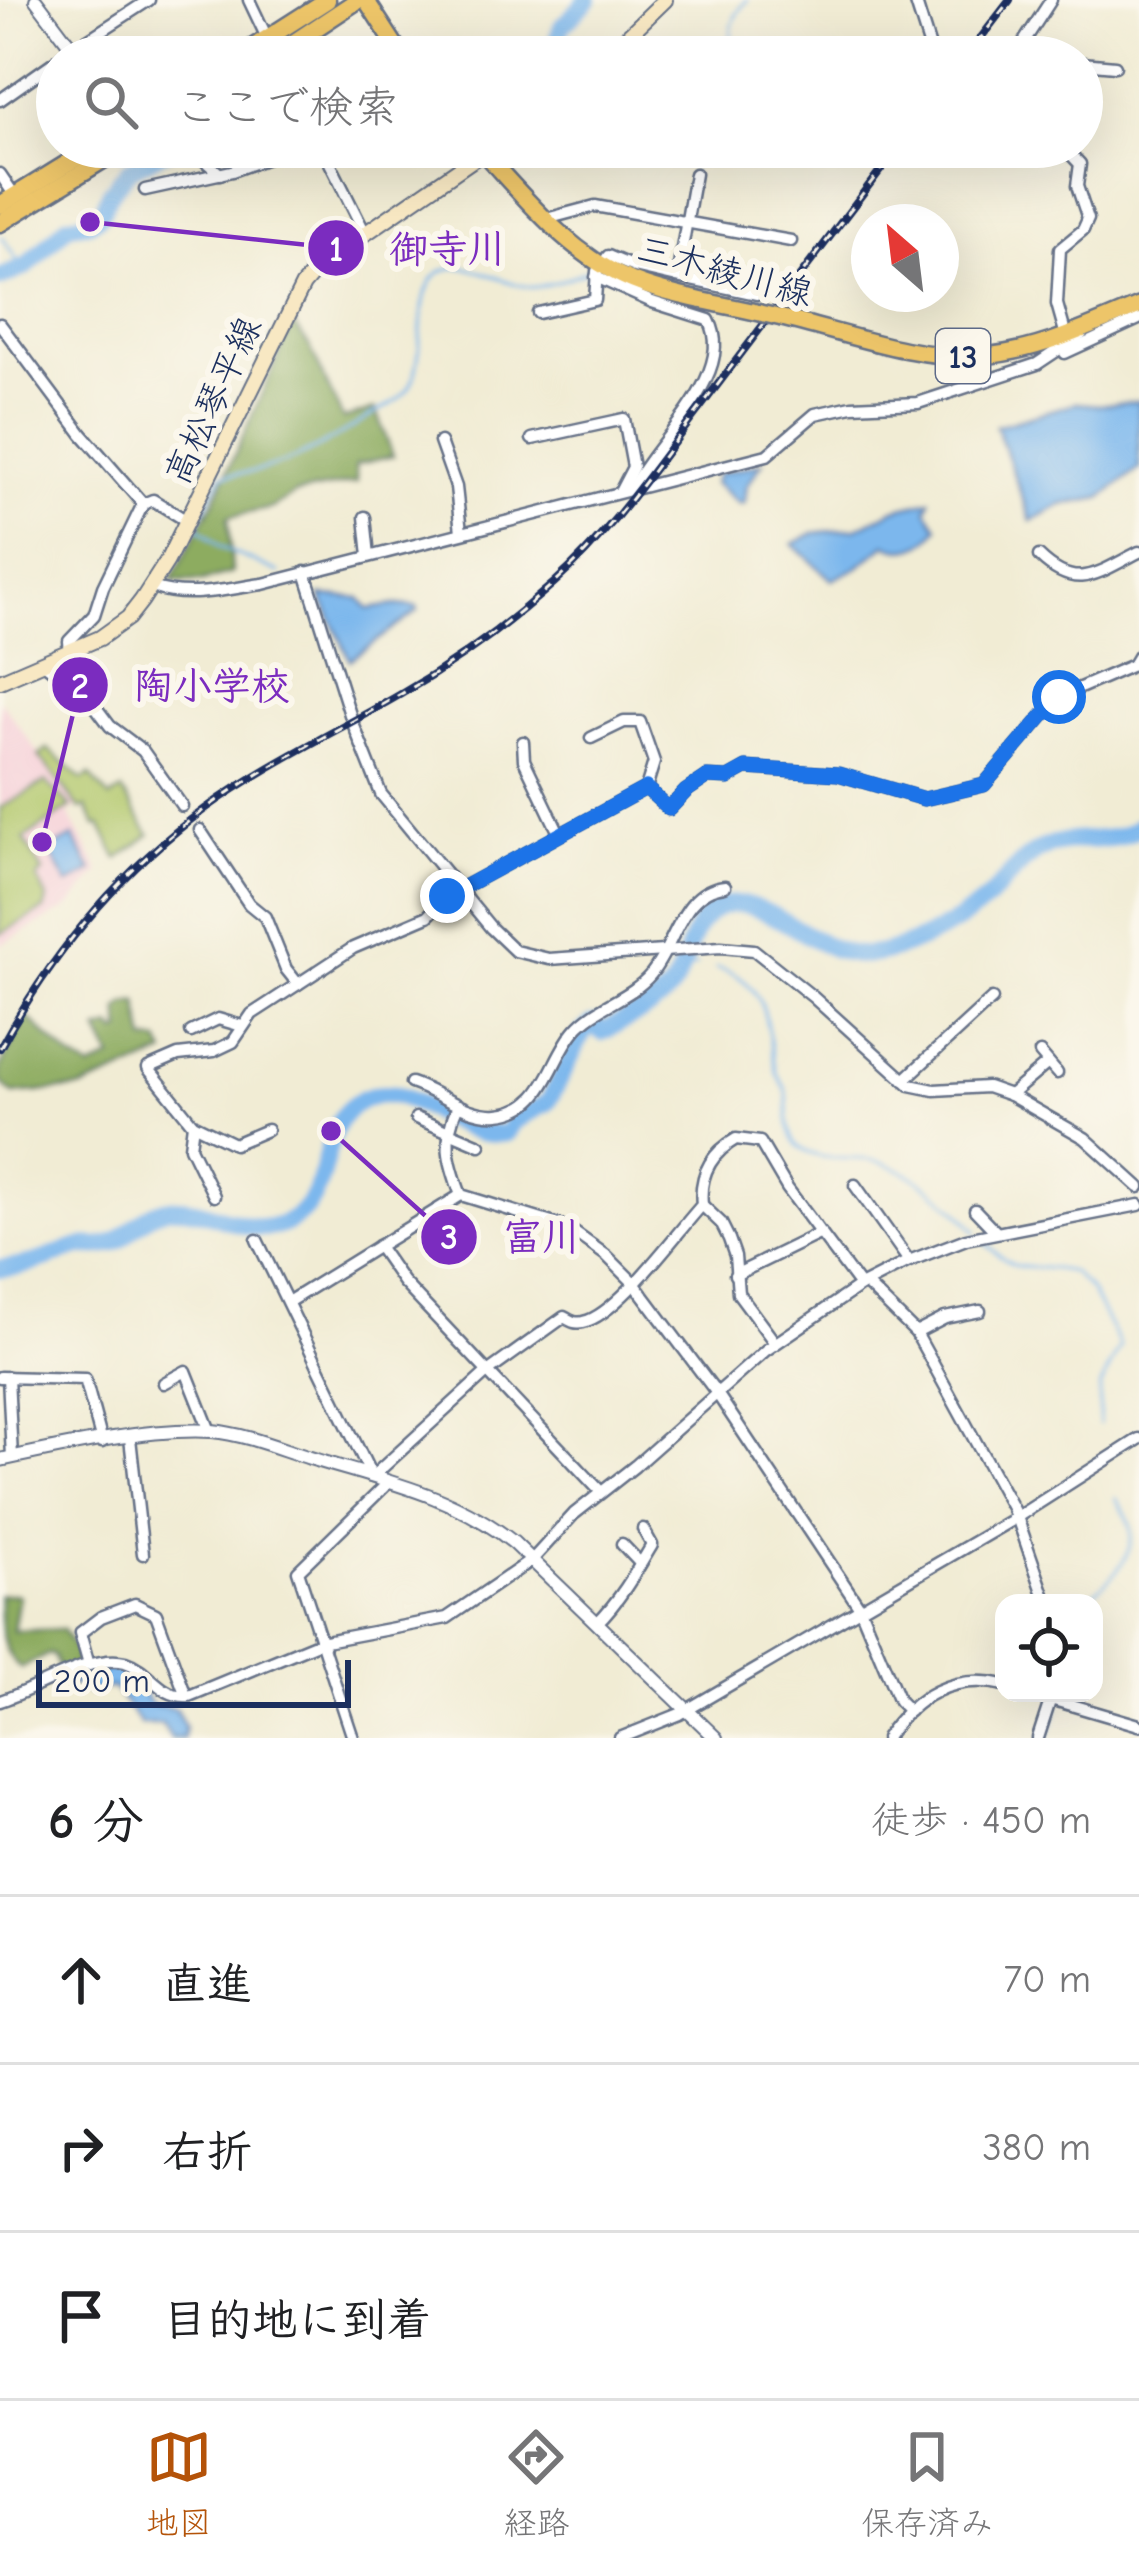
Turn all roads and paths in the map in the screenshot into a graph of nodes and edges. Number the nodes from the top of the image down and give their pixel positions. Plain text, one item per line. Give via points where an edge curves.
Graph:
1 (36, 0) edge
2 (149, 0) edge
3 (248, 0) edge
4 (327, 0) edge
5 (362, 0) edge
6 (665, 0) edge
7 (915, 0) edge
8 (1051, 0) edge
9 (57, 36) edge
10 (97, 36) edge
11 (265, 36) edge
12 (290, 36) edge
13 (300, 36) edge
14 (388, 36) edge
15 (628, 36) edge
16 (926, 36) edge
17 (1028, 36) edge
18 (1103, 65) edge
19 (1115, 66) dead end
20 (36, 77) edge
21 (0, 100) edge
22 (61, 168) edge
23 (90, 168) edge
24 (213, 168) edge
25 (237, 168) edge
26 (332, 168) edge
27 (457, 168) edge
28 (501, 168) edge
29 (1079, 168) edge
30 (0, 174) edge
31 (220, 174) junction
32 (695, 174) dead end
33 (146, 190) dead end
34 (8, 201) edge
35 (547, 219) junction
36 (0, 224) edge
37 (687, 224) junction
38 (365, 233) junction
39 (791, 242) dead end
40 (599, 268) junction
41 (677, 277) junction
42 (758, 294) dead end
43 (1139, 306) edge
44 (538, 313) dead end
45 (1139, 319) edge
46 (1095, 324) junction
47 (0, 325) edge
48 (1066, 336) junction
49 (1037, 345) junction
50 (1037, 364) junction
51 (532, 439) dead end
52 (440, 442) dead end
53 (627, 489) junction
54 (143, 504) junction
55 (365, 517) dead end
56 (187, 520) junction
57 (461, 532) junction
58 (1139, 553) edge
59 (369, 556) junction
60 (1039, 556) dead end
61 (305, 572) junction
62 (152, 587) junction
63 (70, 653) junction
64 (1139, 655) edge
65 (45, 664) junction
66 (0, 681) edge
67 (591, 738) dead end
68 (523, 742) dead end
69 (646, 788) junction
70 (182, 806) dead end
71 (200, 830) dead end
72 (559, 832) junction
73 (725, 886) dead end
74 (460, 889) junction
75 (666, 951) junction
76 (298, 984) junction
77 (992, 999) dead end
78 (242, 1026) junction
79 (191, 1033) dead end
80 (1048, 1063) dead end
81 (904, 1080) junction
82 (411, 1083) dead end
83 (1010, 1095) junction
84 (457, 1106) junction
85 (416, 1118) dead end
86 (194, 1124) junction
87 (447, 1129) junction
88 (267, 1130) dead end
89 (480, 1145) dead end
90 (855, 1185) dead end
91 (1139, 1187) edge
92 (214, 1196) dead end
93 (461, 1196) junction
94 (702, 1205) junction
95 (1139, 1205) edge
96 (975, 1210) dead end
97 (820, 1233) junction
98 (985, 1234) junction
99 (257, 1240) dead end
100 (379, 1246) junction
101 (909, 1261) junction
102 (735, 1275) junction
103 (634, 1283) junction
104 (863, 1285) junction
105 (288, 1302) junction
106 (980, 1311) dead end
107 (916, 1333) junction
108 (775, 1343) junction
109 (486, 1373) junction
110 (4, 1377) edge
111 (164, 1382) dead end
112 (716, 1392) junction
113 (5, 1428) edge
114 (210, 1431) junction
115 (130, 1438) junction
116 (1139, 1439) edge
117 (102, 1442) junction
118 (6, 1459) edge
119 (373, 1477) junction
120 (389, 1482) junction
121 (601, 1492) junction
122 (1017, 1517) junction
123 (643, 1529) dead end
124 (622, 1544) dead end
125 (143, 1554) dead end
126 (532, 1560) junction
127 (639, 1562) junction
128 (1044, 1594) edge
129 (860, 1608) junction
130 (597, 1623) junction
131 (320, 1642) junction
132 (89, 1665) junction
133 (995, 1683) edge
134 (186, 1696) junction
135 (0, 1701) edge
136 (1056, 1702) edge
137 (1066, 1702) edge
138 (687, 1709) junction
139 (905, 1715) junction
140 (1139, 1725) edge
141 (353, 1738) edge
142 (620, 1738) edge
143 (716, 1738) edge
144 (886, 1738) edge
145 (903, 1738) edge
146 (1039, 1738) edge

1 - 9 street
2 - 10 street
3 - 11 street
4 - 12 highway
5 - 13 highway
5 - 14 main road
6 - 15 main road
7 - 16 street
8 - 17 street
18 - 19 street
20 - 21 street
22 - 34 highway
23 - 36 highway
24 - 31 street
25 - 31 street
26 - 38 street
27 - 38 main road, 高松琴平線
28 - 35 main road, 三木綾川線 / 13
29 - 48 street via 1088,219 1060,249 1057,304
30 - 34 street
31 - 33 street
32 - 37 street
35 - 37 street via 595,206
35 - 40 main road, 三木綾川線 / 13
37 - 39 street
37 - 41 street
38 - 56 main road, 高松琴平線 via 303,285
40 - 41 street via 608,256
40 - 44 street via 595,300
40 - 49 main road, 三木綾川線 / 13, bridge via 657,289 947,355
40 - 53 street via 652,302 710,315 714,328 712,368
41 - 42 street
43 - 46 main road, 三木綾川線 / 13
45 - 50 street
46 - 48 main road, 三木綾川線 / 13
46 - 50 street
47 - 54 street
48 - 49 main road, 三木綾川線 / 13
49 - 50 street
50 - 53 street via 918,404 815,414 767,455
51 - 53 street via 624,419 633,466
52 - 57 street
53 - 57 street
54 - 56 street via 153,500
54 - 63 street via 94,615 69,641
55 - 59 street
56 - 62 main road, 高松琴平線
57 - 59 street
58 - 60 street via 1073,578
59 - 61 street
61 - 62 street via 194,594
61 - 74 street via 370,773
62 - 63 main road, 高松琴平線 via 114,630
63 - 65 main road, 高松琴平線
64 - 69 street via 1133,665 1059,697 984,785 945,796 924,799 838,774 764,766 707,777 669,809
65 - 66 main road, 高松琴平線
65 - 70 street via 143,752
67 - 69 street via 640,722 654,762
68 - 72 street
69 - 72 street
71 - 76 street via 265,917
72 - 74 street
73 - 75 street via 693,900
74 - 75 street via 505,943 533,957
74 - 76 street via 428,916 353,948
75 - 81 street via 733,946 761,954
75 - 84 street via 638,987 578,1027 528,1104 495,1115
76 - 78 street
77 - 81 street
78 - 79 street via 218,1019
78 - 86 street via 214,1051 148,1067
80 - 83 street
81 - 83 street
82 - 84 street
83 - 91 street via 1085,1138
84 - 87 street
85 - 87 street
86 - 88 street via 234,1144
86 - 92 street via 190,1147
87 - 89 street
87 - 93 street via 447,1160
90 - 101 street
93 - 100 street
93 - 103 street via 568,1228
94 - 97 street via 708,1163 736,1138 751,1137
94 - 102 street via 729,1239
94 - 103 street
95 - 98 street
96 - 98 street
97 - 102 street
97 - 104 street
98 - 101 street
99 - 105 street
100 - 105 street
100 - 109 street
101 - 104 street
102 - 108 street via 738,1293
103 - 109 street via 586,1322 564,1317
103 - 112 street
104 - 107 street
104 - 108 street
105 - 119 street
106 - 107 street
107 - 122 street
108 - 112 street
109 - 119 street
109 - 121 street
110 - 113 street
110 - 117 street via 85,1379
111 - 114 street via 186,1371
112 - 121 street
112 - 129 street
113 - 118 street
114 - 115 street
114 - 119 street
115 - 117 street
115 - 125 street
116 - 122 street
117 - 118 street
119 - 120 street
120 - 126 street via 478,1516
120 - 131 street via 298,1571
121 - 126 street
122 - 128 street
122 - 129 street
123 - 127 street via 652,1545
124 - 127 street
126 - 130 street
126 - 131 street via 447,1618
127 - 130 street via 619,1602
129 - 138 street
129 - 139 street
130 - 138 street
131 - 134 street
131 - 141 street
132 - 134 street via 125,1662 162,1690
132 - 134 street via 80,1634 135,1604 156,1614
132 - 135 street
133 - 139 street via 938,1689
136 - 146 street
137 - 140 street
138 - 142 street
138 - 143 street
139 - 144 street
139 - 145 street

